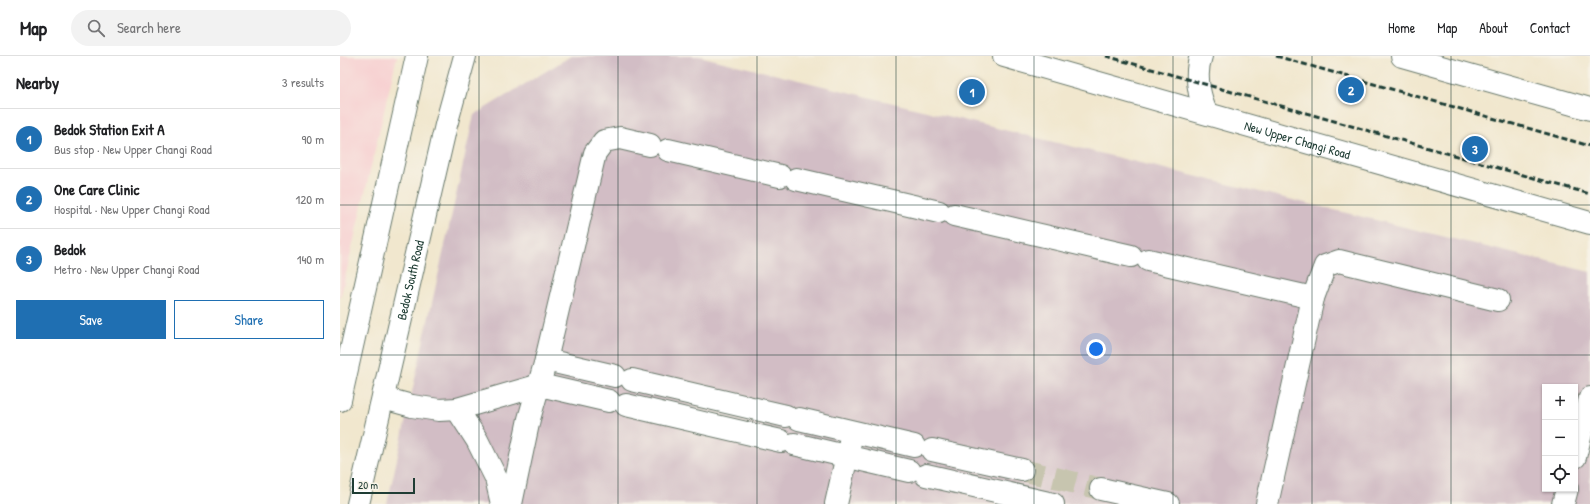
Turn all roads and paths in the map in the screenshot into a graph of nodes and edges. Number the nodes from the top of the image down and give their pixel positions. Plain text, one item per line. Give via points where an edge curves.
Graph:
1 (417, 56) edge
2 (465, 56) edge
3 (1004, 56) edge
4 (1201, 56) edge
5 (1402, 56) edge
6 (1590, 109) edge
7 (1206, 113) junction
8 (1590, 223) edge
9 (1313, 298) junction
10 (1498, 300) dead end
11 (546, 360) junction
12 (540, 385) junction
13 (383, 398) junction
14 (1590, 398) edge
15 (340, 400) edge
16 (457, 409) junction
17 (853, 431) junction
18 (847, 456) junction
19 (1575, 456) edge
20 (1022, 470) tunnel mouth
21 (1101, 489) tunnel mouth
22 (1566, 492) edge
23 (358, 504) edge
24 (502, 504) edge
25 (511, 504) edge
26 (836, 504) edge
27 (1053, 504) edge
28 (1168, 504) edge
29 (1267, 504) edge
30 (1563, 504) edge

1 - 15 main road
2 - 13 main road, Bedok South Road via 446,125
3 - 7 main road, New Upper Changi Road
4 - 7 main road via 1197,73 1198,87
5 - 6 main road
7 - 8 main road, New Upper Changi Road
9 - 10 main road via 1325,266 1338,261
9 - 11 main road via 620,138 604,141 595,153
9 - 29 main road
11 - 12 main road
11 - 17 main road
12 - 16 main road
12 - 18 main road
12 - 25 main road via 528,419
13 - 16 main road via 412,406 439,410
13 - 23 main road, Bedok South Road
14 - 19 main road
16 - 24 main road via 477,440 496,478
17 - 18 main road
17 - 20 main road
18 - 26 main road
18 - 27 main road
21 - 28 main road
22 - 30 main road

